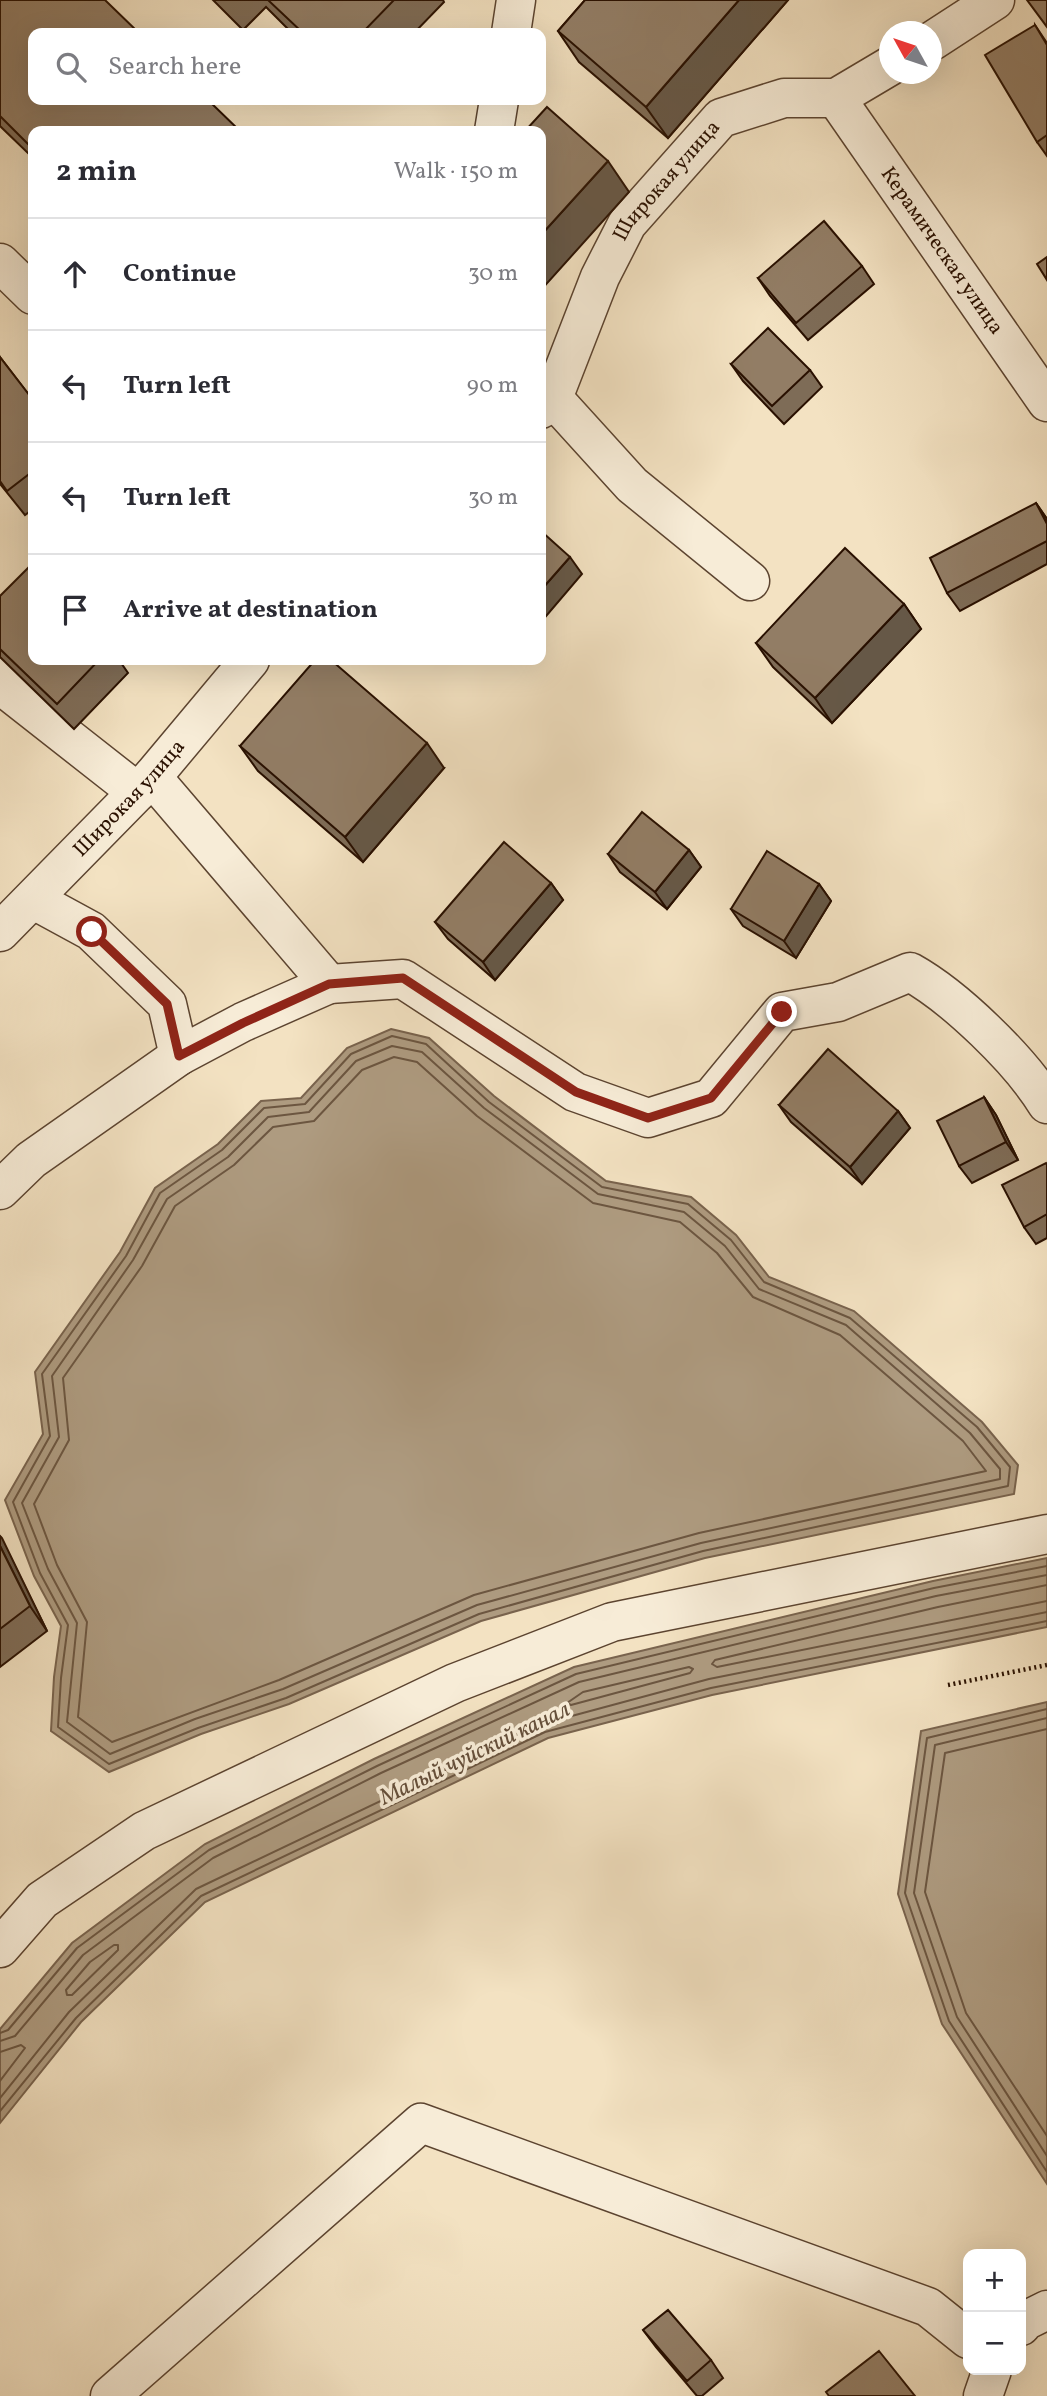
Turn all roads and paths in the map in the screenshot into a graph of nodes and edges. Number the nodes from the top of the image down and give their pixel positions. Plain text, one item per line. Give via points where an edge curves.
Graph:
1 (516, 0) edge
2 (995, 0) edge
3 (512, 28) edge
4 (942, 34) edge
5 (879, 73) edge
6 (836, 99) junction
7 (498, 105) edge
8 (495, 126) edge
9 (0, 263) edge
10 (28, 290) edge
11 (1047, 402) edge
12 (547, 403) edge
13 (750, 581) dead end
14 (246, 665) edge
15 (0, 676) edge
16 (144, 784) junction
17 (34, 900) junction
18 (0, 932) edge
19 (329, 984) junction
20 (179, 1056) junction
21 (1047, 1104) edge
22 (0, 1190) edge
23 (1047, 1534) edge
24 (1047, 1665) edge
25 (948, 1685) dead end
26 (0, 1948) edge
27 (1047, 2310) edge
28 (1026, 2320) edge
29 (963, 2335) edge
30 (990, 2375) edge
31 (110, 2396) edge
32 (983, 2396) edge

1 - 3 street
2 - 4 street
5 - 6 street
6 - 11 street, Керамическая улица
6 - 12 street, Широкая улица via 784,98 720,118 627,224
7 - 8 street
9 - 10 street
12 - 13 street via 632,485
14 - 16 street, Широкая улица
15 - 16 street via 11,693
16 - 17 street, Широкая улица
16 - 19 street
17 - 18 street, Широкая улица
17 - 20 street via 92,932 167,1004
19 - 20 street
19 - 21 street via 403,978 576,1092 648,1118 711,1098 782,1012 838,1002 910,972 937,987 1032,1080
20 - 22 street via 31,1160
23 - 26 street via 612,1622 467,1678 144,1831 42,1900
24 - 25 path
27 - 28 street
29 - 31 street via 928,2307 421,2123
30 - 32 street

